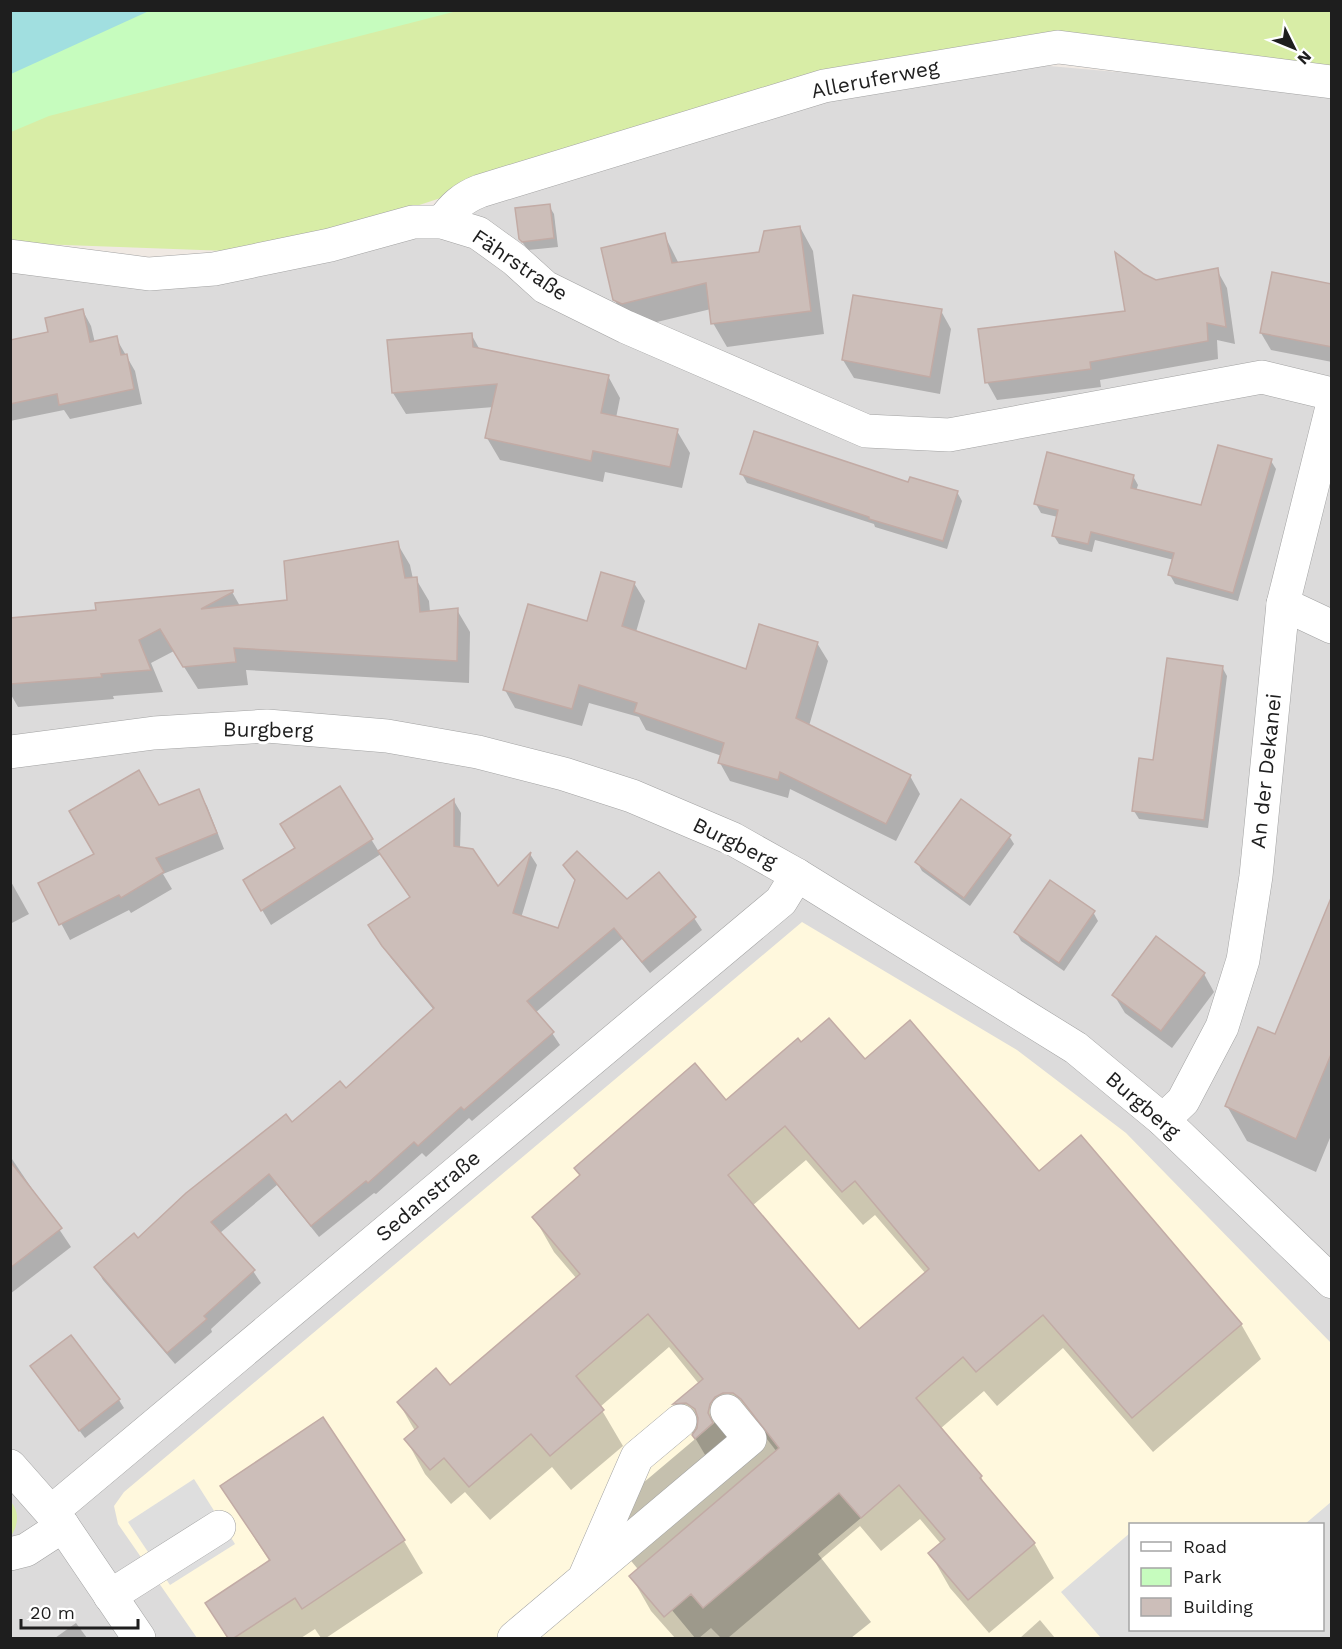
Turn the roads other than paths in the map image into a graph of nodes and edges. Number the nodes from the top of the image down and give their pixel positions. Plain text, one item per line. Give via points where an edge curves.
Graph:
1 (1332, 82) edge
2 (442, 222) junction
3 (10, 256) edge
4 (1332, 394) edge
5 (1332, 407) edge
6 (1283, 604) junction
7 (1332, 627) edge
8 (10, 752) edge
9 (797, 875) junction
10 (1163, 1120) junction
11 (1332, 1282) edge
12 (727, 1412) dead end
13 (680, 1421) dead end
14 (10, 1466) edge
15 (57, 1519) junction
16 (219, 1527) dead end
17 (10, 1554) edge
18 (584, 1579) junction
19 (110, 1596) junction
20 (139, 1638) edge
21 (514, 1638) edge

1 - 2 street, Alleruferweg via 1058,47 824,86 480,191 452,207
2 - 3 street, Fährstraße via 413,222 330,245 214,269 149,274
2 - 4 street, Fährstraße via 478,233 545,287 866,431 949,435 1262,377
5 - 6 street, An der Dekanei
6 - 7 street
6 - 10 street, An der Dekanei via 1256,876 1243,960 1222,1027 1183,1101
8 - 9 street, Burgberg via 154,733 267,726 387,736 478,752 632,796 733,839
9 - 10 street, Burgberg via 1076,1048
9 - 15 street, Sedanstraße via 781,901
10 - 11 street, Burgberg
12 - 18 street via 750,1439
13 - 18 street via 636,1457
14 - 15 street
15 - 17 street, Sedanstraße via 26,1550
15 - 19 street
16 - 19 street
18 - 21 street
19 - 20 street

